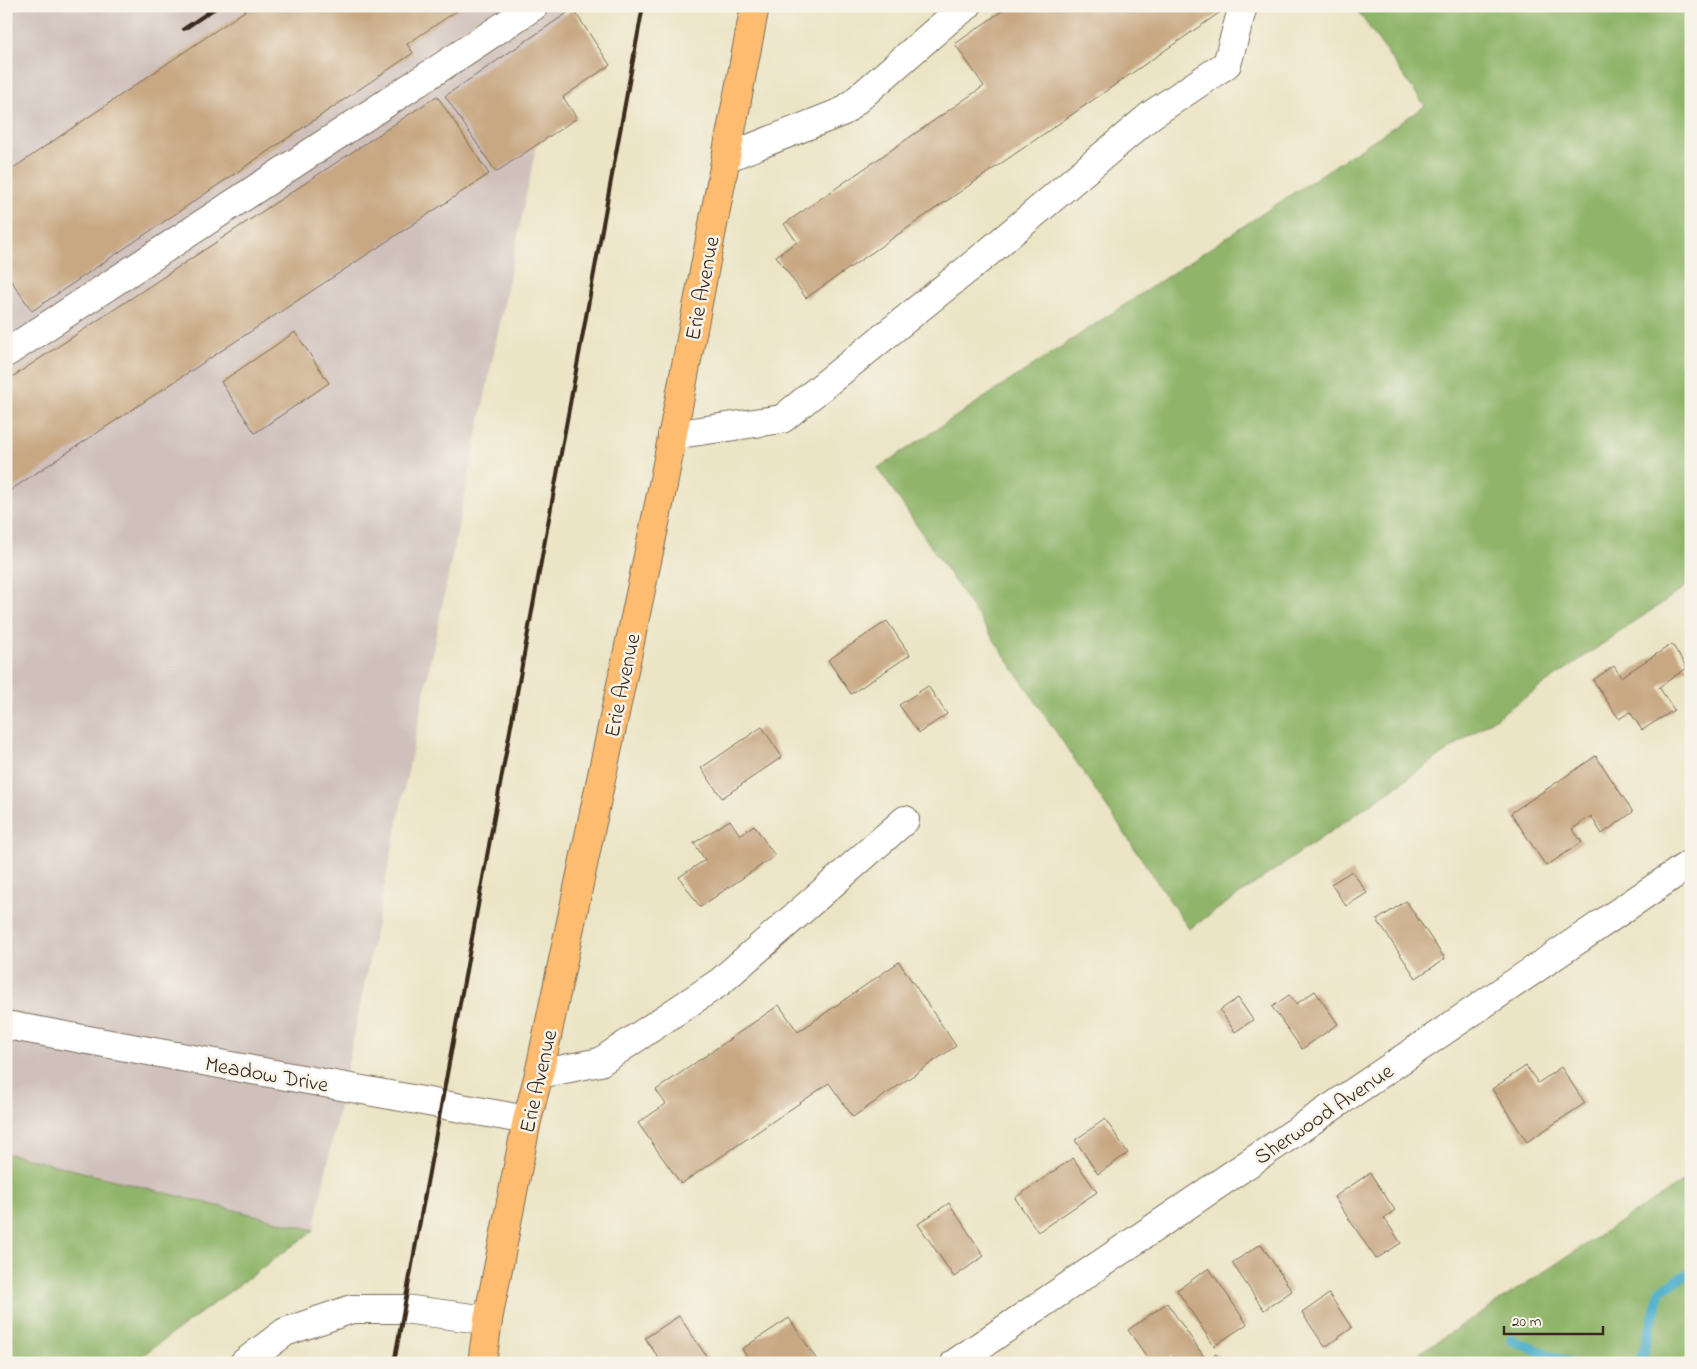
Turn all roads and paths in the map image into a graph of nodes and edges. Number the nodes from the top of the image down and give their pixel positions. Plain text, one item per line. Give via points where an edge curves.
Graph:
1 (534, 6) edge
2 (756, 6) edge
3 (967, 6) edge
4 (1243, 6) edge
5 (726, 158) junction
6 (6, 353) edge
7 (672, 435) junction
8 (905, 820) dead end
9 (1691, 863) edge
10 (6, 1025) edge
11 (539, 1074) junction
12 (528, 1120) junction
13 (488, 1320) junction
14 (244, 1363) edge
15 (482, 1363) edge
16 (955, 1363) edge

1 - 6 street
2 - 5 main road, Erie Avenue
3 - 5 street via 844,111
4 - 7 street via 1227,64 1151,115 990,251 782,418
5 - 7 main road, Erie Avenue
7 - 11 main road, Erie Avenue
8 - 11 street via 720,982 600,1062
9 - 16 street, Sherwood Avenue
10 - 12 street, Meadow Drive
11 - 12 main road, Erie Avenue
12 - 13 main road, Erie Avenue
13 - 14 street via 404,1309 352,1309 284,1332
13 - 15 main road, Erie Avenue

